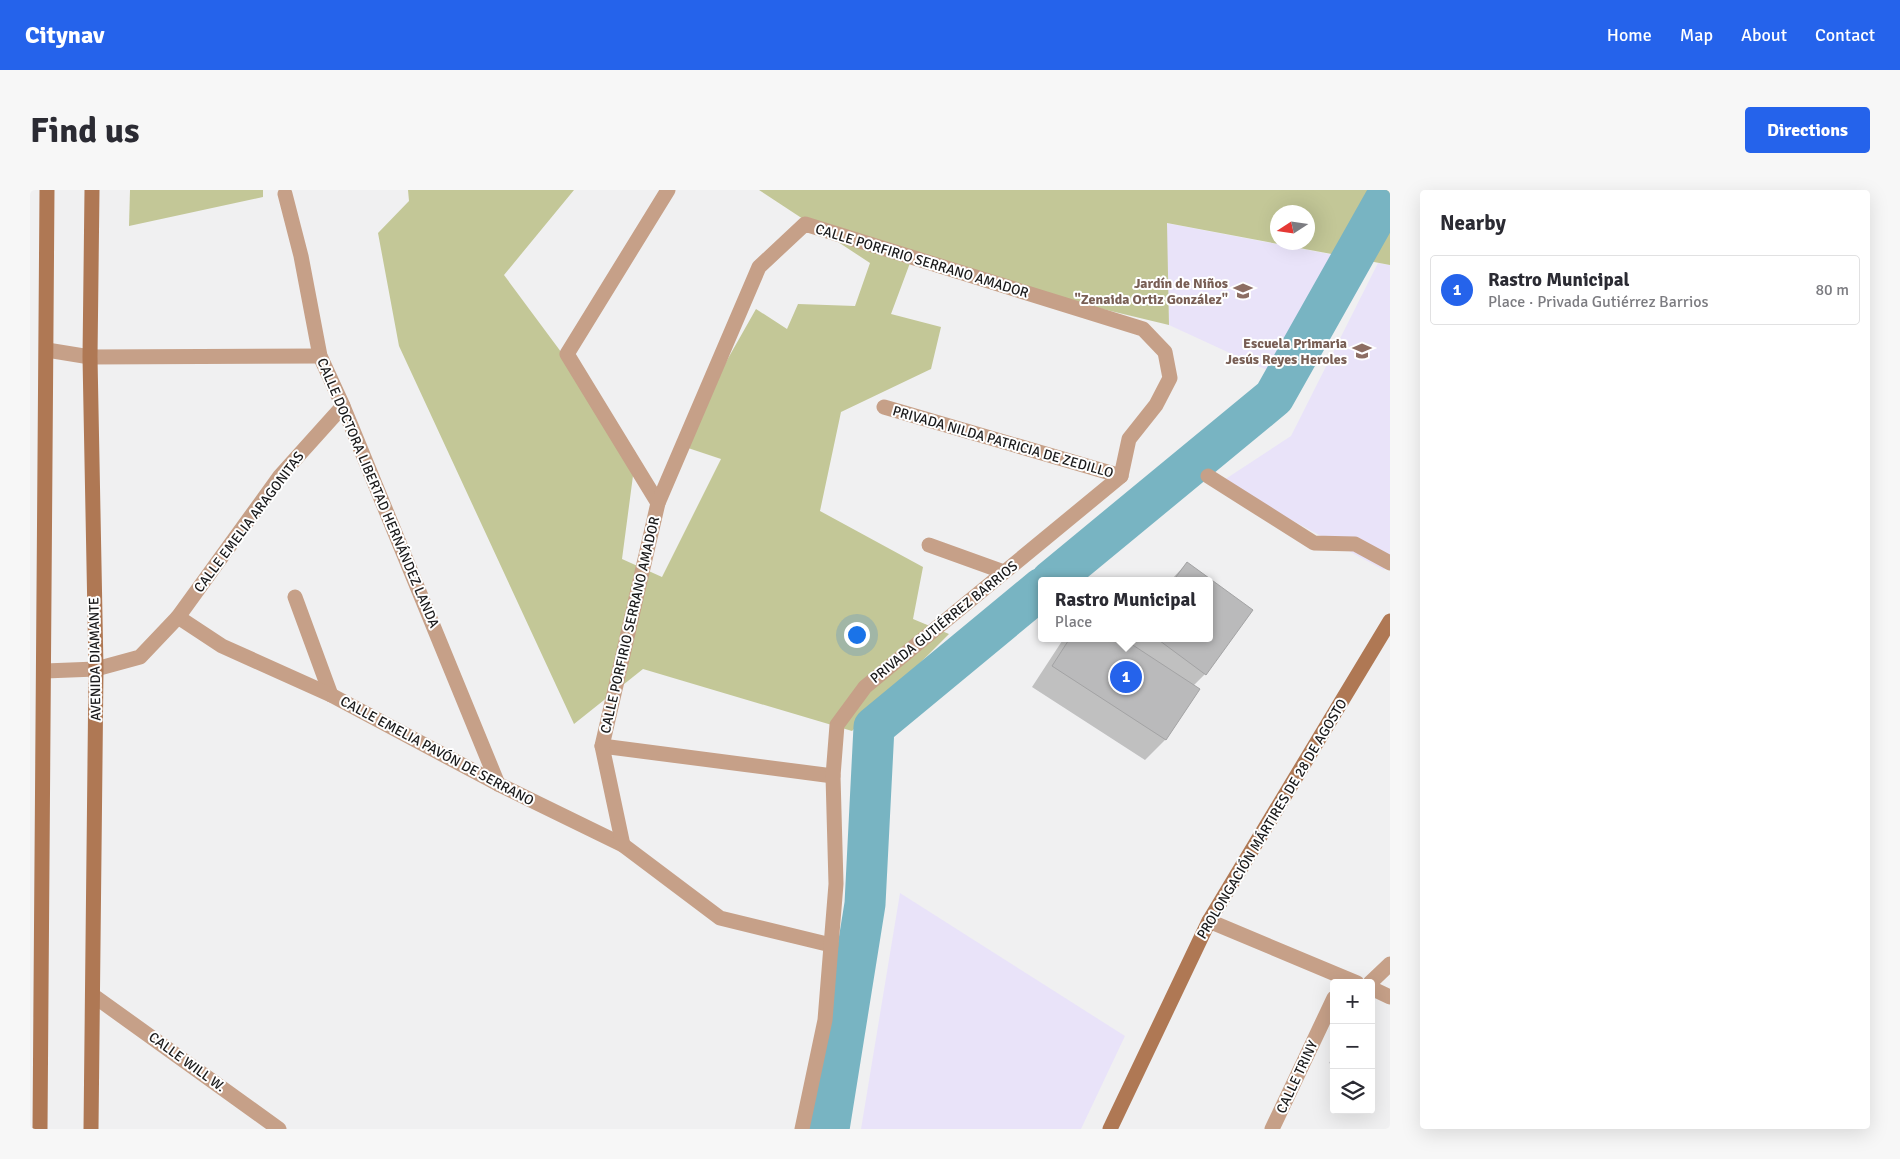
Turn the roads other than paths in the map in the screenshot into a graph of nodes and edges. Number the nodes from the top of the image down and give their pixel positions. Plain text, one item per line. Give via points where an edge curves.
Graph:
1 (48, 190) edge
2 (92, 190) edge
3 (668, 190) edge
4 (285, 194) dead end
5 (47, 350) junction
6 (320, 356) junction
7 (90, 357) junction
8 (343, 406) junction
9 (884, 407) dead end
10 (1121, 476) junction
11 (1208, 476) dead end
12 (658, 503) junction
13 (929, 545) dead end
14 (1390, 563) edge
15 (1004, 572) junction
16 (295, 597) dead end
17 (178, 616) junction
18 (1390, 621) edge
19 (96, 669) junction
20 (45, 671) junction
21 (331, 695) junction
22 (602, 746) junction
23 (833, 776) junction
24 (498, 784) junction
25 (623, 845) junction
26 (1209, 921) junction
27 (831, 944) junction
28 (1390, 964) edge
29 (1342, 979) edge
30 (1374, 979) edge
31 (1375, 990) edge
32 (94, 996) junction
33 (1390, 997) edge
34 (1330, 1006) edge
35 (40, 1129) edge
36 (91, 1129) edge
37 (280, 1129) edge
38 (802, 1129) edge
39 (1110, 1129) edge
40 (1272, 1129) edge

1 - 5 main road
2 - 7 main road, AVENIDA DIAMANTE
3 - 12 street, CALLE PORFIRIO SERRANO AMADOR via 567,354
4 - 6 street, CALLE DOCTORA LIBERTAD HERNÁNDEZ LANDA via 301,256
5 - 7 street
5 - 20 main road
6 - 7 street
6 - 8 street, CALLE DOCTORA LIBERTAD HERNÁNDEZ LANDA
7 - 19 main road, AVENIDA DIAMANTE
8 - 17 street, CALLE EMELIA ARAGONITAS via 280,476
8 - 24 street, CALLE DOCTORA LIBERTAD HERNÁNDEZ LANDA
9 - 10 street, PRIVADA NILDA PATRICIA DE ZEDILLO
10 - 12 street, CALLE PORFIRIO SERRANO AMADOR via 1128,439 1156,405 1170,378 1165,352 1143,329 805,224 759,267
10 - 15 street, PRIVADA GUTIÉRREZ BARRIOS
11 - 14 street via 1314,544 1356,544
12 - 22 street, CALLE PORFIRIO SERRANO AMADOR
13 - 15 street
15 - 23 street, PRIVADA GUTIÉRREZ BARRIOS via 865,687 837,724
16 - 21 street
17 - 19 street via 140,657
17 - 21 street, CALLE EMELIA PAVÓN DE SERRANO via 222,646
18 - 26 main road, PROLONGACIÓN MÁRTIRES DE 28 DE AGOSTO
19 - 20 street
19 - 32 main road, AVENIDA DIAMANTE
20 - 35 main road
21 - 24 street, CALLE EMELIA PAVÓN DE SERRANO
22 - 23 street, CALLE PORFIRIO SERRANO AMADOR
22 - 25 street, CALLE PORFIRIO SERRANO AMADOR
23 - 27 street, PRIVADA GUTIÉRREZ BARRIOS via 836,884
24 - 25 street, CALLE EMELIA PAVÓN DE SERRANO
25 - 27 street, CALLE EMELIA PAVÓN DE SERRANO via 720,918
26 - 29 street
26 - 39 main road, PROLONGACIÓN MÁRTIRES DE 28 DE AGOSTO
27 - 38 street, PRIVADA GUTIÉRREZ BARRIOS via 825,1020
28 - 30 street
31 - 33 street
32 - 36 main road, AVENIDA DIAMANTE
32 - 37 street, CALLE WILL W.
34 - 40 street, CALLE TRINY

